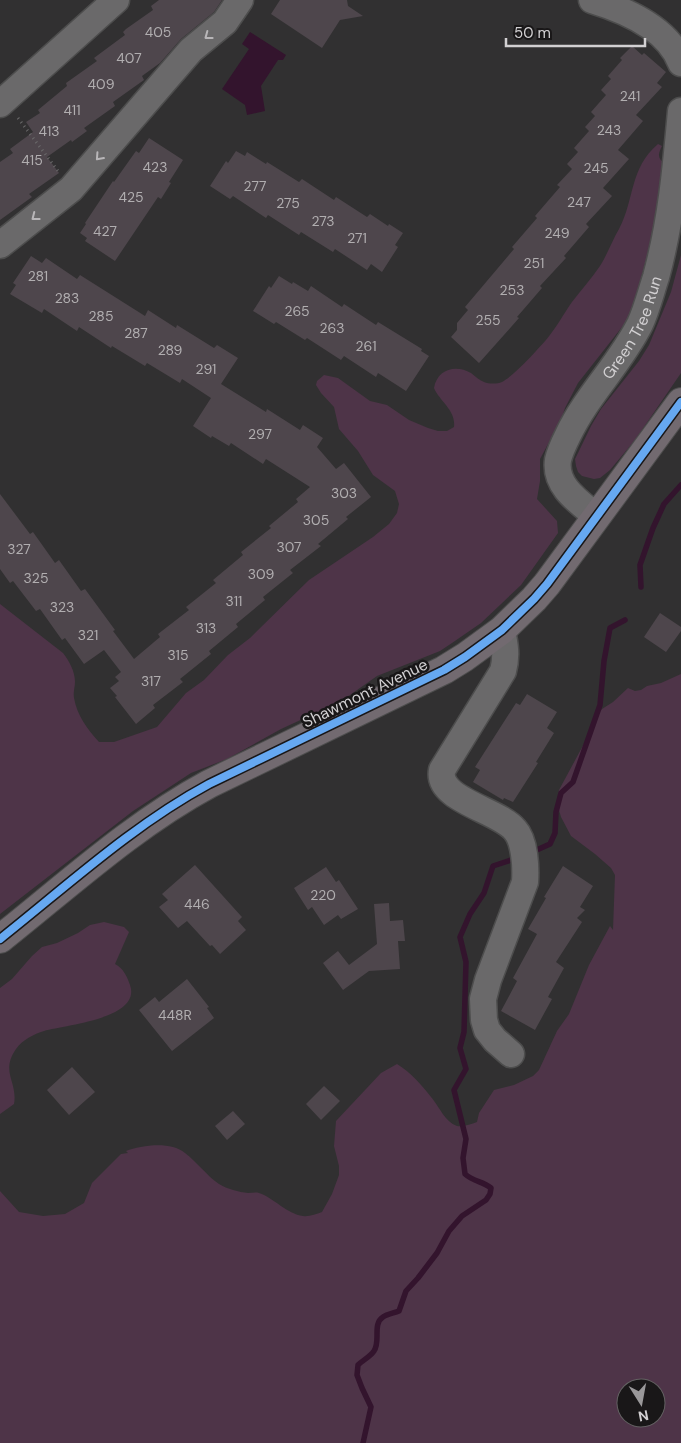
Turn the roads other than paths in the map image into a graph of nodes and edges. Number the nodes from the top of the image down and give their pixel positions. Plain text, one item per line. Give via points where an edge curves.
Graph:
1 (116, 0) edge
2 (240, 0) edge
3 (592, 0) edge
4 (681, 63) edge
5 (2, 101) edge
6 (681, 112) edge
7 (0, 245) edge
8 (681, 402) edge
9 (596, 516) junction
10 (502, 630) junction
11 (0, 939) edge
12 (511, 1054) dead end

1 - 5 lane
2 -> 7 lane via 225,22 191,50 71,188
3 - 4 lane via 625,13 656,31 670,44
6 - 9 lane, Green Tree Run via 671,205 650,297 629,343 582,408 558,460 561,481 573,497
8 - 9 main road, Shawmont Avenue
9 - 10 main road, Shawmont Avenue via 547,584
10 - 11 main road, Shawmont Avenue via 444,670 176,802
10 - 12 lane via 506,647 503,670 441,776 447,789 456,796 509,824 520,837 525,882 483,999 487,1030

